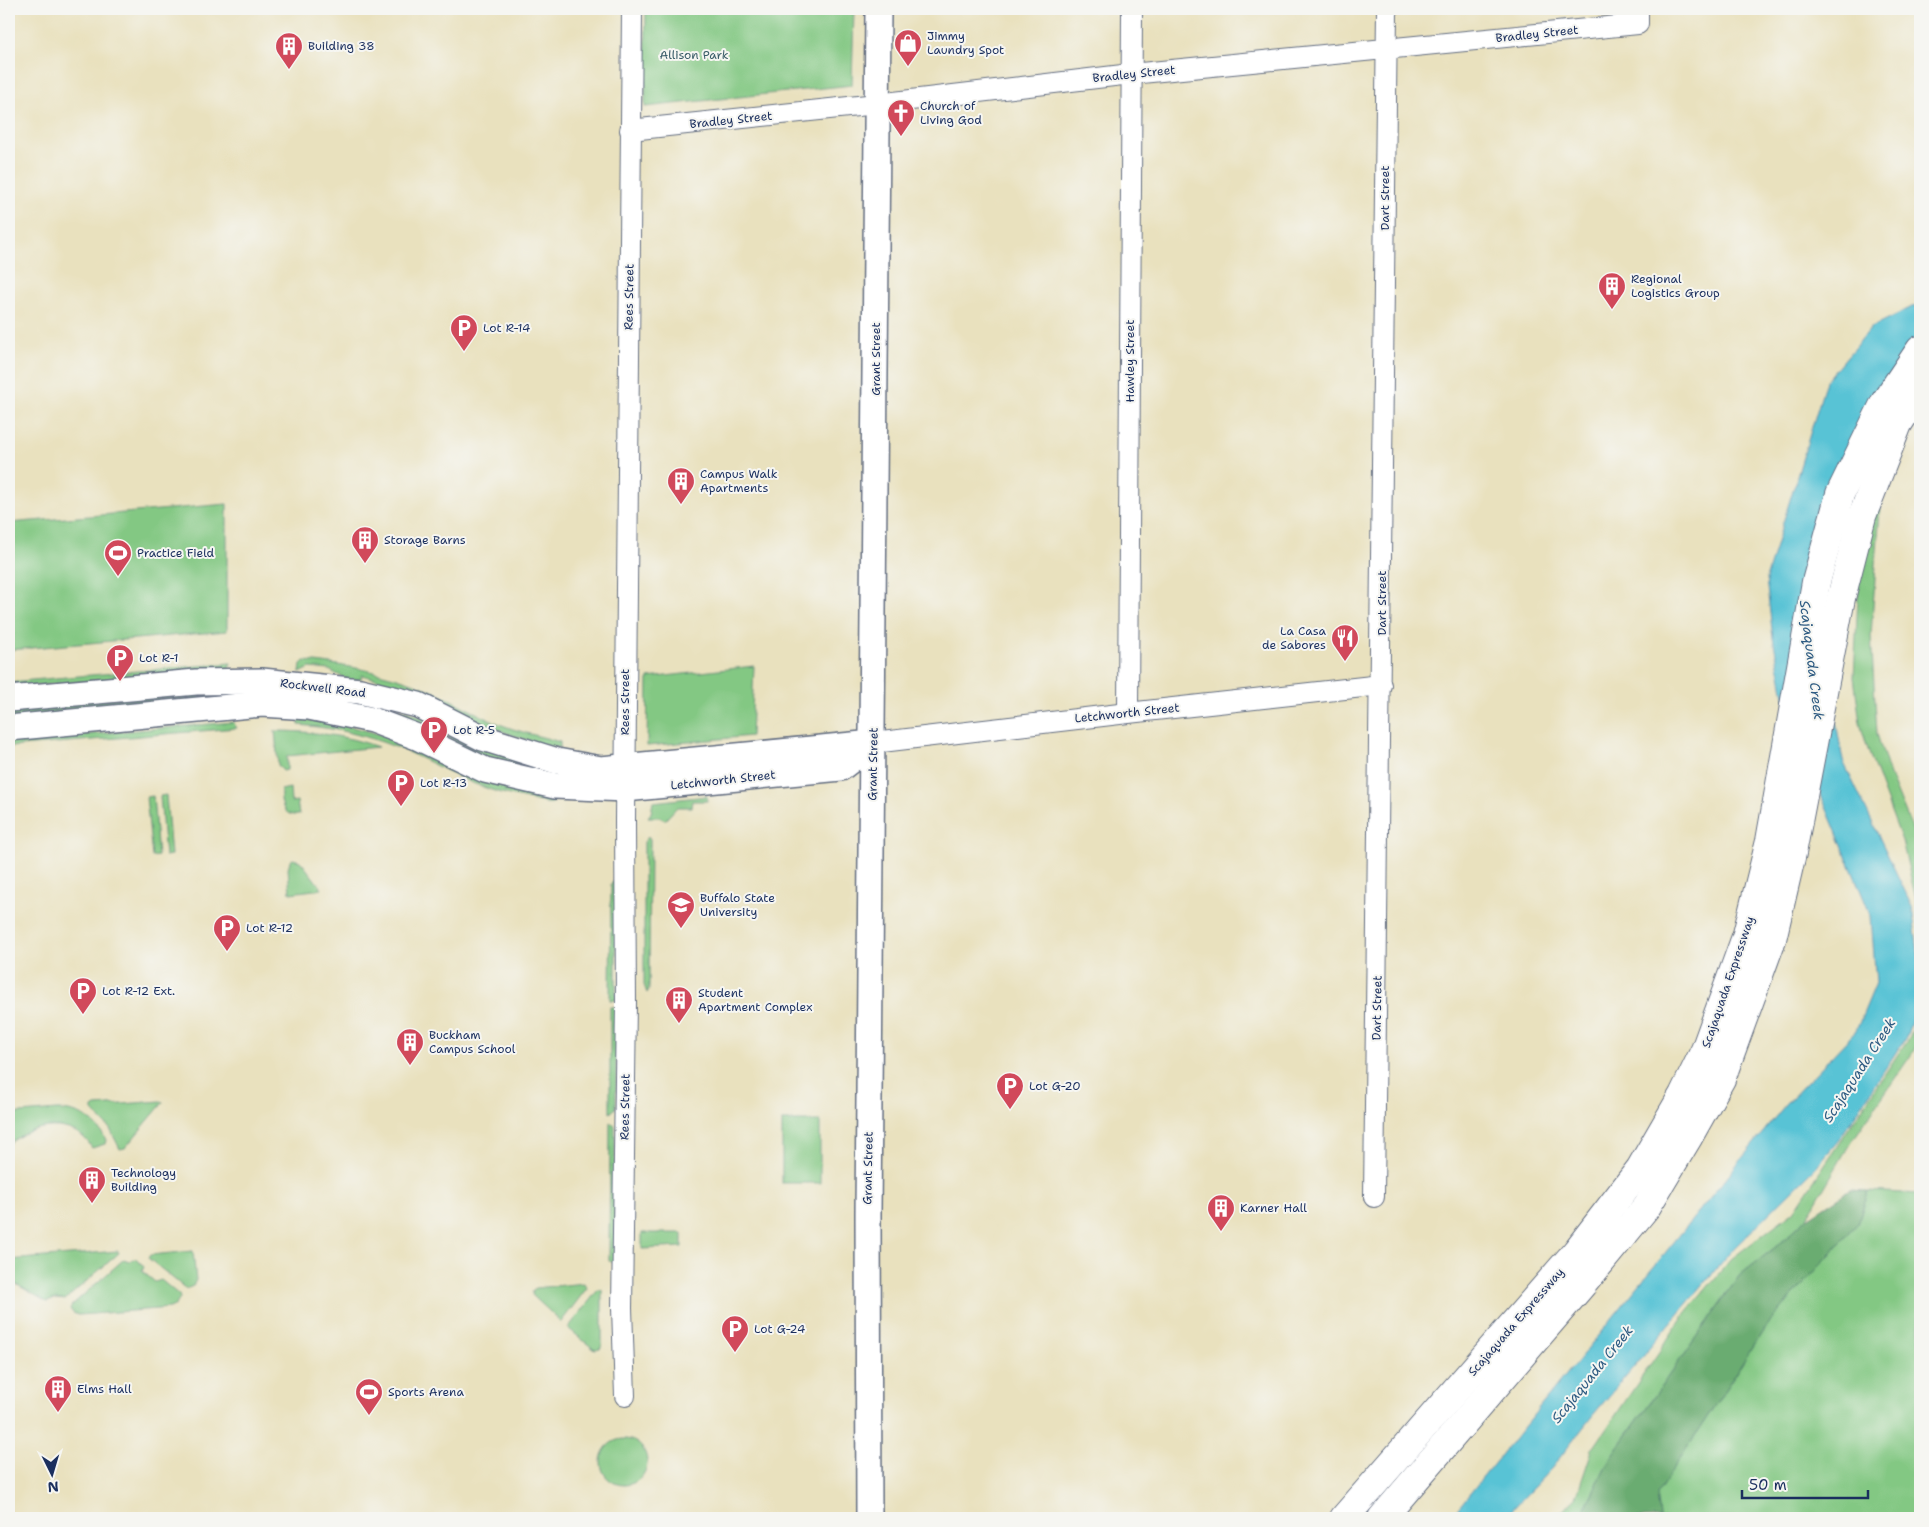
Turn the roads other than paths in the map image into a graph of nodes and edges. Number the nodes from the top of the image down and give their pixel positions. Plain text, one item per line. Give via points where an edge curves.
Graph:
1 (632, 9) edge
2 (878, 9) edge
3 (1132, 9) edge
4 (1386, 9) edge
5 (1638, 16) edge
6 (1386, 49) junction
7 (1132, 74) junction
8 (877, 104) junction
9 (630, 130) junction
10 (1920, 350) edge
11 (1920, 390) edge
12 (1381, 685) junction
13 (9, 699) edge
14 (1128, 713) junction
15 (9, 728) edge
16 (873, 743) junction
17 (625, 778) junction
18 (1760, 936) junction
19 (1374, 1197) dead end
20 (625, 1396) dead end
21 (869, 1518) edge
22 (1344, 1518) edge
23 (1382, 1518) edge

1 - 9 street, Rees Street
2 - 8 street, Grant Street
3 - 7 street, Hawley Street
4 - 6 street, Dart Street
5 - 6 street, Bradley Street
6 - 7 street, Bradley Street
6 - 12 street, Dart Street
7 - 8 street, Bradley Street
7 - 14 street, Hawley Street
8 - 9 street, Bradley Street
8 - 16 street, Grant Street
9 - 17 street, Rees Street
10 - 18 highway, Scajaquada Expressway via 1885,402 1840,494 1816,582 1770,841
11 - 18 highway, Scajaquada Expressway via 1898,424 1862,516 1841,598 1792,853
12 - 14 street, Letchworth Street
12 - 19 street, Dart Street
13 - 17 street, Rockwell Road via 196,682 262,681 352,690 418,706 483,738 557,762 601,769
14 - 16 street, Letchworth Street
15 - 17 street, Rockwell Road via 262,704 309,708 372,720 417,737 485,770 555,786
16 - 17 street, Letchworth Street
16 - 21 street, Grant Street via 868,1215
17 - 20 street, Rees Street via 626,1085 622,1300
18 - 22 highway, Scajaquada Expressway via 1683,1095 1640,1169 1576,1252
18 - 23 highway, Scajaquada Expressway via 1721,1079 1647,1206

